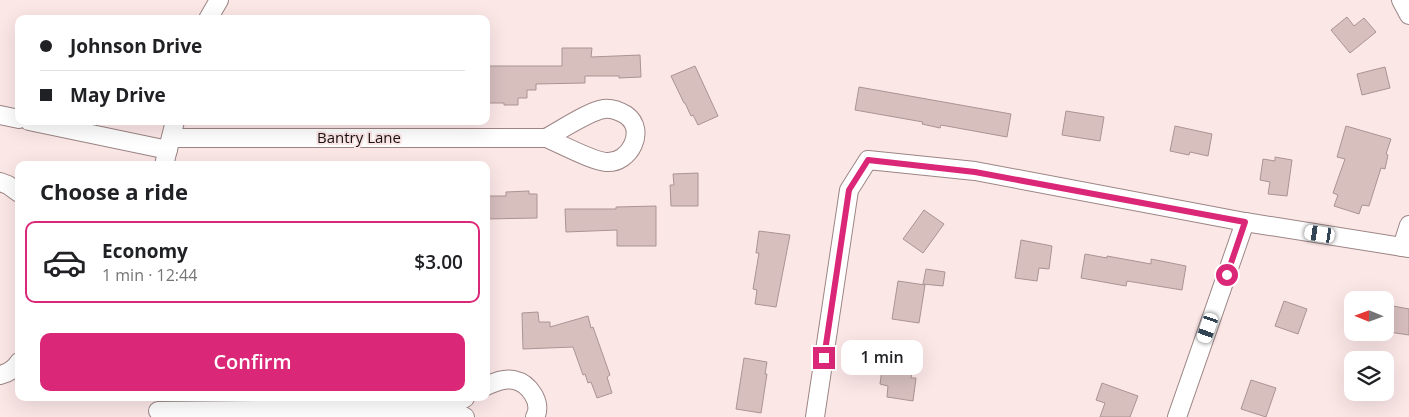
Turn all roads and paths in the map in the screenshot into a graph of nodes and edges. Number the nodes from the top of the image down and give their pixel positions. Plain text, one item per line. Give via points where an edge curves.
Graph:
1 (219, 0) edge
2 (1401, 0) edge
3 (210, 15) edge
4 (1409, 15) edge
5 (0, 115) edge
6 (15, 118) edge
7 (54, 125) edge
8 (546, 138) junction
9 (170, 144) edge
10 (0, 182) edge
11 (15, 190) edge
12 (1245, 222) junction
13 (1409, 225) edge
14 (1405, 247) edge
15 (15, 367) edge
16 (0, 375) edge
17 (490, 384) edge
18 (459, 401) edge
19 (446, 408) junction
20 (158, 409) edge
21 (464, 417) edge
22 (535, 417) edge
23 (815, 417) edge
24 (1178, 417) edge

1 - 3 street
2 - 4 street
5 - 6 street
7 - 9 street, Bantry Lane
8 - 8 street, Bantry Lane via 594,160 617,161 628,154 635,140 636,128 630,118 619,110 605,109
8 - 9 street, Bantry Lane
10 - 11 street
12 - 14 street
12 - 23 street via 975,172 868,160 849,190
12 - 24 street
13 - 14 street
15 - 16 street
17 - 22 street via 499,380 514,380 528,387 536,400
18 - 19 street
19 - 20 street
19 - 21 street

